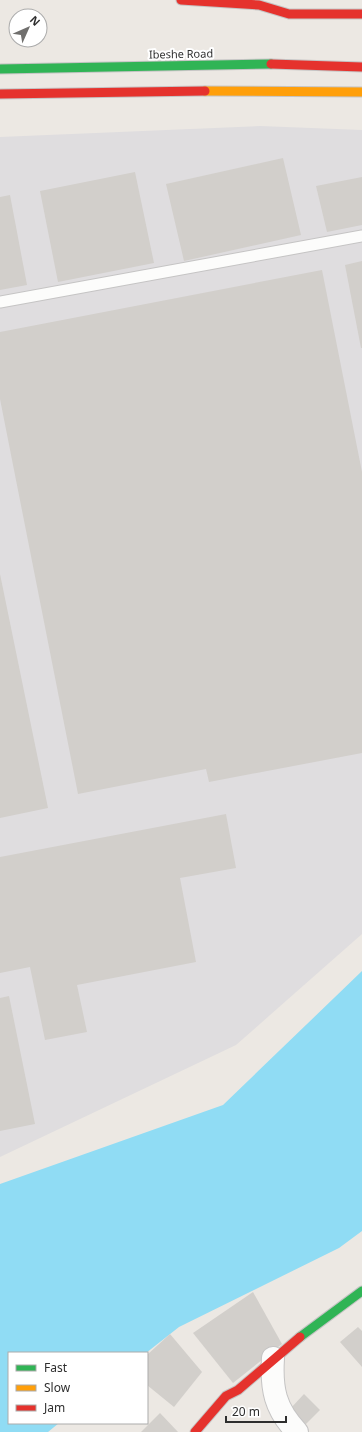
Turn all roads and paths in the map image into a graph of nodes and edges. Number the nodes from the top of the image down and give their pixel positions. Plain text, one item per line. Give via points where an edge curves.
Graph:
1 (181, 0) edge
2 (362, 14) edge
3 (362, 67) edge
4 (0, 69) edge
5 (362, 92) edge
6 (0, 94) edge
7 (362, 236) edge
8 (0, 302) edge
9 (362, 1291) edge
10 (273, 1358) junction
11 (195, 1432) edge
12 (297, 1432) edge

1 - 2 main road via 259,5 289,14
3 - 4 main road, Ibeshe Road via 261,64
5 - 6 main road via 256,90
7 - 8 lane
9 - 10 main road
10 - 11 main road via 238,1390 226,1396
10 - 12 street via 271,1380 276,1403 288,1424

